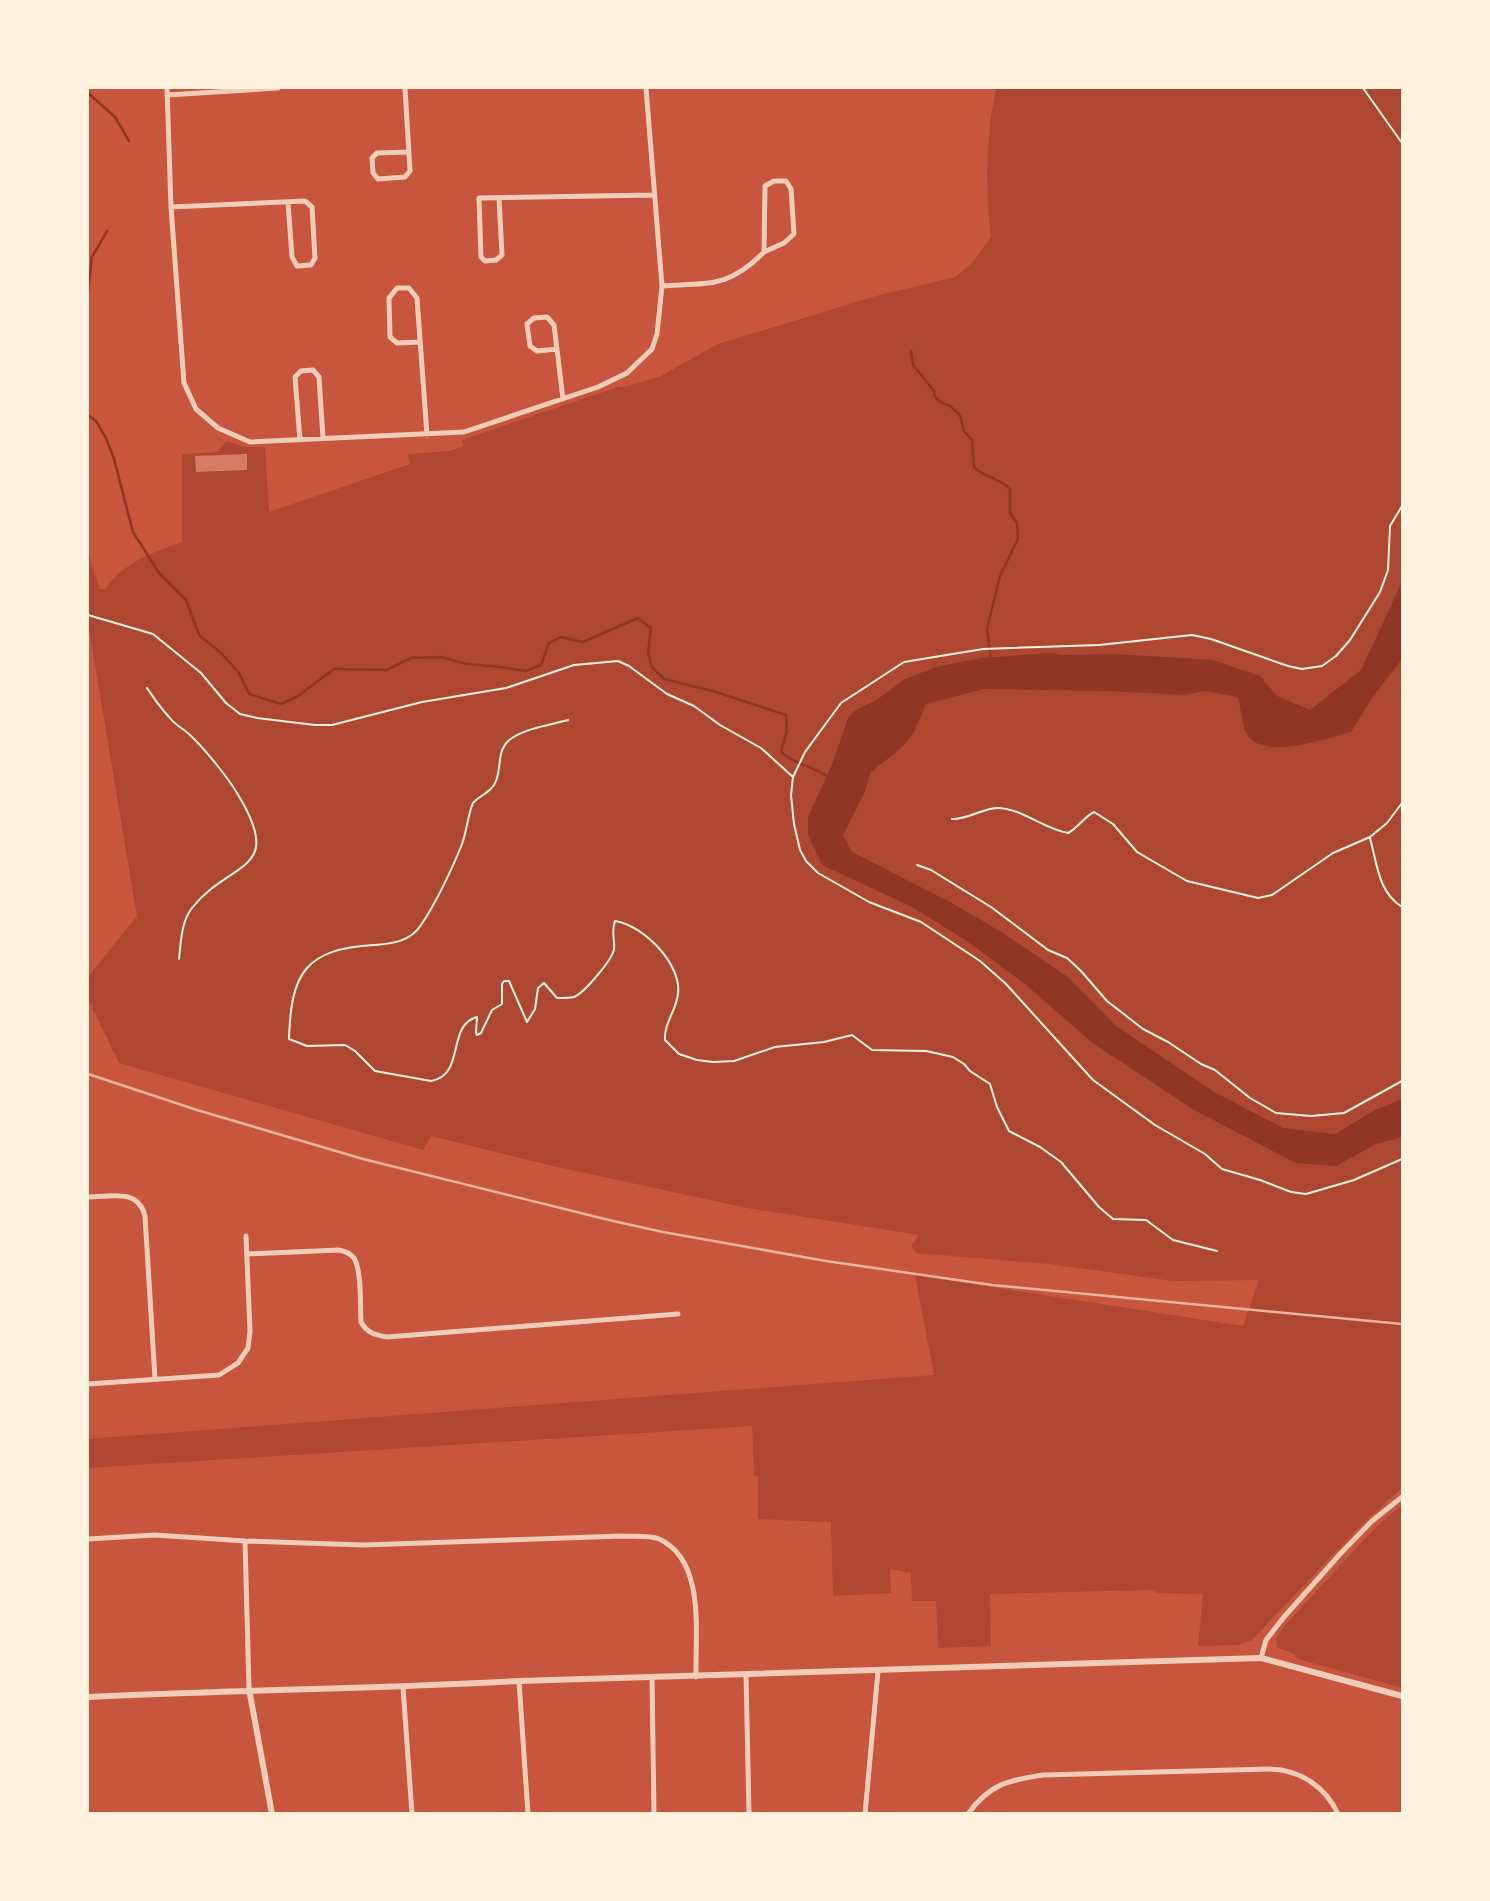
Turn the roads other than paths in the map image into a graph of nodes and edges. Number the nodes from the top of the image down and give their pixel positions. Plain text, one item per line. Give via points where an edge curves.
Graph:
1 (278, 88) edge
2 (405, 88) edge
3 (646, 88) edge
4 (167, 91) edge
5 (409, 152) junction
6 (654, 195) junction
7 (499, 198) junction
8 (288, 202) junction
9 (171, 207) junction
10 (764, 251) junction
11 (662, 286) junction
12 (420, 342) junction
13 (557, 349) junction
14 (563, 398) junction
15 (427, 435) junction
16 (323, 438) junction
17 (300, 440) junction
18 (88, 1197) edge
19 (246, 1236) dead end
20 (247, 1254) junction
21 (678, 1314) dead end
22 (155, 1380) junction
23 (88, 1384) edge
24 (1402, 1497) edge
25 (88, 1539) edge
26 (245, 1541) junction
27 (1261, 1658) junction
28 (878, 1671) junction
29 (746, 1674) junction
30 (652, 1677) junction
31 (696, 1677) junction
32 (519, 1681) junction
33 (403, 1687) junction
34 (249, 1689) junction
35 (1402, 1696) edge
36 (88, 1697) edge
37 (272, 1814) edge
38 (412, 1814) edge
39 (528, 1814) edge
40 (654, 1814) edge
41 (749, 1814) edge
42 (865, 1814) edge
43 (968, 1814) edge
44 (1338, 1814) edge

1 - 4 street
2 - 5 street
3 - 6 street
4 - 9 street
5 - 5 street via 410,171 405,177 378,179 373,173 372,158 377,153
6 - 7 street
6 - 11 street
7 - 7 street via 502,255 485,261 481,257 479,198
8 - 8 street via 305,201 312,207 316,258 311,265 297,266 292,257
8 - 9 street
9 - 17 street via 184,383 195,407 218,428 250,442
10 - 10 street via 765,186 786,181 791,189 794,234
10 - 11 street via 733,278
11 - 14 street via 652,349 627,373
12 - 12 street via 417,298 409,288 397,288 388,298 390,337 397,343
12 - 15 street
13 - 13 street via 554,325 547,317 527,324 530,346 537,351
13 - 14 street
14 - 15 street via 464,432
15 - 16 street
16 - 17 street
16 - 17 street via 319,377 313,370 300,371 295,377
18 - 22 street via 130,1197 142,1206
19 - 20 street
20 - 21 street via 347,1252 357,1268 360,1322 372,1334 387,1337
20 - 22 street via 250,1331 248,1348 238,1363 219,1375
22 - 23 street
24 - 27 street via 1372,1521 1284,1617 1266,1640
25 - 26 street via 155,1535
26 - 31 street via 363,1545 657,1538 674,1548 690,1571
26 - 34 street
27 - 28 street
27 - 35 street
28 - 29 street
28 - 42 street
29 - 31 street
29 - 41 street
30 - 31 street
30 - 32 street
30 - 40 street
32 - 33 street
32 - 39 street
33 - 34 street
33 - 38 street
34 - 36 street
34 - 37 street
43 - 44 street via 979,1798 1017,1778 1270,1769 1306,1777

